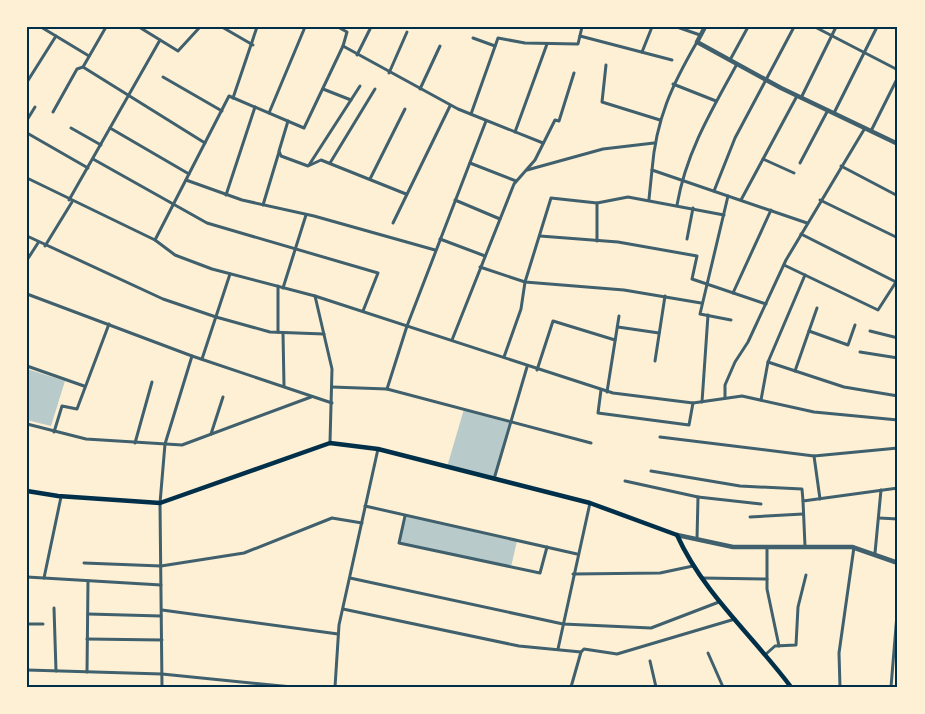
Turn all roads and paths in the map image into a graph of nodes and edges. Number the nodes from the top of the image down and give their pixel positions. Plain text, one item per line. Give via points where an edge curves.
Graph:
1 (41, 27) edge
2 (106, 27) edge
3 (139, 27) edge
4 (200, 27) edge
5 (222, 27) edge
6 (257, 27) edge
7 (305, 27) edge
8 (338, 27) edge
9 (371, 27) edge
10 (582, 27) edge
11 (652, 27) edge
12 (677, 27) edge
13 (705, 27) edge
14 (748, 27) edge
15 (794, 27) edge
16 (815, 27) edge
17 (836, 27) edge
18 (878, 27) edge
19 (407, 32) dead end
20 (700, 35) junction
21 (56, 36) junction
22 (580, 36) junction
23 (831, 36) junction
24 (473, 38) dead end
25 (160, 40) junction
26 (697, 42) junction
27 (547, 44) junction
28 (253, 45) junction
29 (343, 46) junction
30 (440, 46) dead end
31 (495, 46) junction
32 (642, 52) junction
33 (864, 53) junction
34 (357, 55) junction
35 (89, 56) junction
36 (672, 60) dead end
37 (729, 60) junction
38 (737, 64) junction
39 (606, 65) dead end
40 (83, 67) junction
41 (898, 70) edge
42 (389, 73) junction
43 (574, 73) dead end
44 (163, 77) dead end
45 (898, 77) edge
46 (767, 81) junction
47 (27, 82) edge
48 (673, 84) junction
49 (360, 86) dead end
50 (323, 89) junction
51 (375, 89) dead end
52 (420, 89) junction
53 (128, 97) junction
54 (799, 97) junction
55 (233, 98) junction
56 (351, 100) junction
57 (716, 102) junction
58 (451, 106) junction
59 (35, 107) dead end
60 (255, 107) junction
61 (405, 109) dead end
62 (828, 110) junction
63 (222, 111) junction
64 (53, 112) dead end
65 (269, 113) junction
66 (834, 113) junction
67 (471, 114) junction
68 (27, 120) edge
69 (660, 120) junction
70 (288, 121) junction
71 (486, 121) junction
72 (71, 128) dead end
73 (110, 128) junction
74 (865, 128) junction
75 (871, 131) junction
76 (515, 132) junction
77 (27, 133) edge
78 (205, 143) junction
79 (654, 143) junction
80 (543, 144) junction
81 (898, 144) edge
82 (101, 145) junction
83 (279, 151) junction
84 (93, 159) junction
85 (763, 159) junction
86 (330, 163) junction
87 (470, 163) junction
88 (800, 163) dead end
89 (308, 166) junction
90 (841, 166) junction
91 (88, 168) junction
92 (526, 170) junction
93 (651, 170) junction
94 (794, 173) dead end
95 (189, 174) junction
96 (27, 178) edge
97 (370, 179) junction
98 (186, 180) junction
99 (681, 180) junction
100 (516, 181) junction
101 (714, 191) junction
102 (406, 194) junction
103 (226, 195) junction
104 (728, 196) junction
105 (898, 196) edge
106 (455, 200) junction
107 (649, 200) junction
108 (741, 200) junction
109 (820, 200) junction
110 (70, 201) junction
111 (597, 203) junction
112 (173, 205) junction
113 (263, 205) junction
114 (677, 205) junction
115 (693, 208) junction
116 (771, 210) junction
117 (306, 214) junction
118 (724, 215) junction
119 (500, 219) junction
120 (393, 223) dead end
121 (807, 223) junction
122 (801, 234) junction
123 (27, 236) edge
124 (540, 236) junction
125 (898, 238) edge
126 (440, 239) junction
127 (687, 239) dead end
128 (155, 240) junction
129 (597, 240) junction
130 (38, 243) junction
131 (45, 246) junction
132 (295, 250) junction
133 (436, 250) junction
134 (484, 256) junction
135 (27, 260) edge
136 (784, 265) junction
137 (480, 267) junction
138 (230, 274) junction
139 (805, 275) junction
140 (525, 282) junction
141 (897, 282) edge
142 (707, 284) junction
143 (280, 287) junction
144 (733, 293) junction
145 (27, 294) edge
146 (315, 296) junction
147 (665, 296) junction
148 (701, 303) junction
149 (766, 304) junction
150 (818, 308) dead end
151 (363, 311) junction
152 (708, 315) junction
153 (619, 316) dead end
154 (216, 317) junction
155 (731, 320) dead end
156 (109, 324) junction
157 (855, 325) dead end
158 (407, 326) junction
159 (618, 327) junction
160 (809, 331) junction
161 (870, 331) dead end
162 (278, 332) junction
163 (283, 333) junction
164 (659, 333) junction
165 (324, 334) junction
166 (898, 339) edge
167 (452, 340) junction
168 (615, 340) junction
169 (860, 352) dead end
170 (192, 356) junction
171 (504, 357) junction
172 (898, 358) edge
173 (202, 359) junction
174 (655, 361) dead end
175 (768, 362) junction
176 (27, 366) edge
177 (527, 367) junction
178 (537, 370) junction
179 (795, 371) junction
180 (152, 382) dead end
181 (84, 386) junction
182 (284, 386) junction
183 (332, 387) junction
184 (387, 389) junction
185 (602, 390) junction
186 (607, 392) junction
187 (313, 396) junction
188 (898, 396) edge
189 (223, 397) dead end
190 (725, 398) junction
191 (761, 400) junction
192 (702, 402) junction
193 (332, 403) junction
194 (693, 403) junction
195 (898, 420) edge
196 (511, 423) junction
197 (27, 424) edge
198 (54, 432) junction
199 (212, 434) junction
200 (660, 437) dead end
201 (135, 442) junction
202 (330, 443) junction
203 (591, 443) dead end
204 (165, 444) junction
205 (898, 448) edge
206 (378, 449) junction
207 (814, 456) junction
208 (651, 471) dead end
209 (494, 479) junction
210 (625, 481) dead end
211 (898, 488) edge
212 (881, 490) junction
213 (27, 491) edge
214 (61, 497) junction
215 (698, 497) junction
216 (820, 499) junction
217 (803, 501) junction
218 (160, 503) junction
219 (590, 503) junction
220 (761, 504) dead end
221 (365, 506) junction
222 (803, 514) junction
223 (405, 516) junction
224 (750, 517) dead end
225 (878, 518) junction
226 (898, 519) edge
227 (362, 523) junction
228 (677, 535) junction
229 (697, 539) junction
230 (805, 546) junction
231 (547, 547) junction
232 (767, 547) junction
233 (854, 547) junction
234 (875, 553) junction
235 (577, 554) junction
236 (84, 562) dead end
237 (898, 563) edge
238 (161, 566) junction
239 (693, 566) junction
240 (573, 574) junction
241 (806, 575) dead end
242 (27, 578) edge
243 (44, 578) junction
244 (350, 578) junction
245 (702, 578) junction
246 (767, 579) junction
247 (88, 581) junction
248 (161, 585) junction
249 (720, 602) junction
250 (898, 602) edge
251 (54, 608) dead end
252 (343, 609) junction
253 (161, 610) junction
254 (88, 614) junction
255 (161, 616) junction
256 (735, 619) junction
257 (896, 622) edge
258 (27, 624) edge
259 (43, 624) dead end
260 (563, 624) junction
261 (338, 634) junction
262 (87, 639) junction
263 (162, 640) junction
264 (779, 646) junction
265 (558, 650) junction
266 (580, 652) junction
267 (708, 653) dead end
268 (766, 654) junction
269 (650, 661) dead end
270 (27, 670) edge
271 (892, 670) junction
272 (56, 671) junction
273 (898, 671) edge
274 (87, 672) junction
275 (162, 674) junction
276 (162, 687) edge
277 (292, 687) edge
278 (334, 687) edge
279 (571, 687) edge
280 (656, 687) edge
281 (723, 687) edge
282 (791, 687) edge
283 (840, 687) edge
284 (891, 687) edge

1 - 21 street
2 - 35 street
3 - 25 street
4 - 25 street via 178,51
5 - 28 street
6 - 28 street
7 - 65 street
8 - 29 street via 347,32
9 - 34 street
10 - 22 street
11 - 32 street
12 - 20 street
13 - 20 street
14 - 37 street
15 - 46 street
16 - 23 street
17 - 23 street
18 - 33 street
19 - 42 street
20 - 26 street
21 - 35 street
21 - 47 street
22 - 27 street via 578,44
22 - 32 street
23 - 33 street
23 - 54 street
24 - 31 street
25 - 53 street
26 - 37 street
26 - 48 street
27 - 31 street via 498,38
27 - 76 street
28 - 55 street
29 - 34 street
29 - 50 street
30 - 52 street
31 - 67 street
32 - 36 street
33 - 41 street
33 - 66 street
34 - 42 street
35 - 40 street
37 - 38 street
38 - 46 street
38 - 57 street
39 - 69 street via 602,102
40 - 53 street
40 - 64 street via 78,69
42 - 52 street
43 - 80 street via 558,121 549,129
44 - 63 street
45 - 75 street
46 - 54 street
46 - 101 street via 735,138
48 - 57 street
48 - 69 street
49 - 56 street
50 - 56 street
50 - 70 street via 304,128
51 - 86 street
52 - 58 street
53 - 73 street
53 - 78 street
54 - 62 street
54 - 85 street
55 - 60 street
55 - 63 street via 229,96
56 - 89 street
57 - 99 street via 695,141
58 - 67 street
58 - 102 street
59 - 68 street
60 - 65 street
60 - 103 street
61 - 97 street
62 - 66 street
62 - 88 street
63 - 78 street
65 - 70 street
66 - 74 street
67 - 71 street
69 - 79 street
70 - 83 street
71 - 76 street
71 - 87 street
72 - 82 street
73 - 82 street
73 - 95 street
74 - 75 street
74 - 90 street
75 - 81 street
76 - 80 street
77 - 91 street
78 - 95 street
79 - 92 street via 603,149
79 - 93 street
80 - 92 street
82 - 84 street
83 - 89 street via 281,156
83 - 113 street
84 - 91 street
84 - 112 street
85 - 94 street
85 - 108 street
86 - 89 street via 321,160
86 - 97 street
87 - 100 street
87 - 106 street
90 - 105 street
90 - 109 street
91 - 110 street
92 - 100 street
93 - 99 street
93 - 107 street
95 - 98 street
96 - 110 street
97 - 102 street
98 - 103 street
98 - 112 street
99 - 101 street
99 - 114 street
100 - 119 street
101 - 104 street
102 - 120 street
103 - 113 street
104 - 108 street
104 - 118 street
106 - 119 street
106 - 126 street
107 - 111 street via 628,197
107 - 114 street
108 - 116 street
109 - 121 street
109 - 125 street
110 - 128 street
110 - 131 street
111 - 124 street via 551,198
111 - 129 street
112 - 128 street
112 - 132 street via 207,223
113 - 117 street
114 - 115 street
115 - 118 street
115 - 127 street
116 - 121 street
116 - 144 street
117 - 132 street
117 - 133 street
118 - 142 street
119 - 134 street
121 - 122 street
122 - 136 street
122 - 141 street
123 - 130 street
124 - 129 street
124 - 140 street
126 - 133 street
126 - 134 street
128 - 138 street via 175,255
129 - 142 street via 697,256 692,279
130 - 131 street
130 - 135 street
131 - 154 street via 163,299
132 - 143 street
132 - 151 street via 378,273
133 - 158 street
134 - 137 street
136 - 139 street
136 - 149 street
137 - 140 street
137 - 167 street
138 - 143 street
138 - 154 street
139 - 141 street via 878,310
139 - 175 street
140 - 147 street
140 - 171 street via 521,309
142 - 144 street
142 - 148 street
143 - 146 street
143 - 162 street
144 - 149 street
145 - 156 street
146 - 151 street
146 - 165 street
147 - 148 street
147 - 164 street
148 - 152 street via 700,314
149 - 190 street via 725,385
150 - 160 street
151 - 158 street
152 - 155 street
152 - 192 street
153 - 159 street
154 - 162 street
154 - 173 street
156 - 170 street
156 - 181 street
157 - 160 street via 848,345
158 - 167 street
158 - 184 street
159 - 164 street
159 - 168 street
160 - 179 street
161 - 166 street
162 - 163 street
163 - 165 street
163 - 182 street
164 - 174 street
165 - 183 street
167 - 171 street
168 - 178 street via 553,321
168 - 186 street
169 - 172 street
170 - 173 street
170 - 204 street
171 - 177 street
173 - 182 street
175 - 179 street
175 - 191 street
176 - 181 street
177 - 178 street
177 - 196 street
178 - 185 street
179 - 188 street via 844,387
180 - 201 street
181 - 198 street via 77,409 62,406
182 - 187 street
183 - 184 street
183 - 193 street
184 - 196 street
185 - 186 street
185 - 194 street via 598,412 689,425
186 - 194 street
187 - 193 street
187 - 199 street
189 - 199 street
190 - 191 street
190 - 192 street
191 - 195 street via 814,412
192 - 194 street
193 - 202 street
196 - 203 street
196 - 209 street
197 - 198 street
198 - 201 street via 86,439
199 - 204 street via 182,445
200 - 207 street
201 - 204 street
202 - 206 main road
202 - 218 main road
204 - 218 street
205 - 207 street
206 - 209 main road
206 - 221 street
207 - 216 street
208 - 217 street via 740,486 802,489
209 - 219 main road
210 - 215 street
211 - 212 street
212 - 216 street
212 - 225 street
213 - 214 main road
214 - 218 main road
214 - 243 street
215 - 220 street
215 - 229 street
216 - 217 street
217 - 222 street
218 - 238 street
219 - 228 main road
219 - 235 street
221 - 223 street
221 - 227 street
222 - 224 street
222 - 230 street
223 - 231 street
223 - 231 street via 399,543 540,573
225 - 226 street
225 - 234 street
227 - 238 street via 332,518 244,553
227 - 244 street
228 - 229 street
228 - 239 main road
229 - 232 street via 733,547
230 - 232 street
230 - 233 street
231 - 235 street
232 - 246 street
233 - 234 street
233 - 283 street via 839,653
234 - 237 street
235 - 240 street
236 - 238 street
238 - 248 street
239 - 240 street via 660,573
239 - 245 main road
240 - 260 street
241 - 264 street via 798,607 796,645
242 - 243 street
243 - 247 street
244 - 252 street
244 - 260 street
245 - 246 street
245 - 249 main road
246 - 264 street
247 - 248 street
247 - 254 street
248 - 253 street
249 - 256 main road
249 - 260 street via 651,628
250 - 257 street
251 - 272 street
252 - 261 street
252 - 265 street
253 - 255 street
253 - 261 street
254 - 255 street
254 - 262 street
255 - 263 street
256 - 266 street via 617,654 584,649
256 - 268 main road
257 - 271 street
258 - 259 street
260 - 265 street
261 - 278 street
262 - 263 street
262 - 274 street
263 - 275 street
264 - 268 street
265 - 266 street
266 - 279 street
267 - 281 street
268 - 282 main road
269 - 280 street
270 - 272 street
271 - 273 street
271 - 284 street
272 - 274 street
274 - 275 street
275 - 276 street
275 - 277 street

